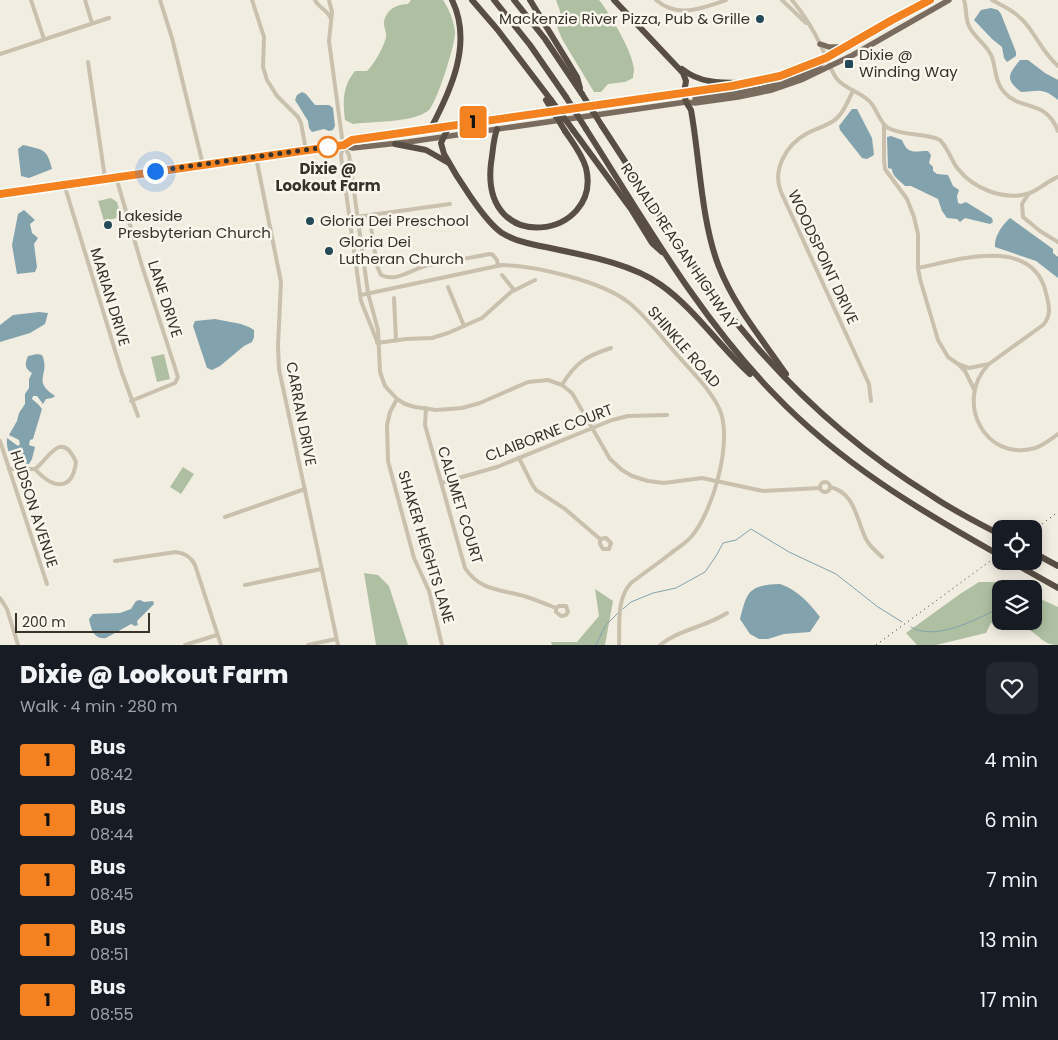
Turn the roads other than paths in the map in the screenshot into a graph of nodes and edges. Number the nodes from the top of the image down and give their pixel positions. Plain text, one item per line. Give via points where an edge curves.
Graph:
1 (31, 0) edge
2 (85, 0) edge
3 (160, 0) edge
4 (252, 0) edge
5 (315, 0) edge
6 (329, 0) edge
7 (452, 0) edge
8 (472, 0) edge
9 (494, 0) edge
10 (514, 0) edge
11 (530, 0) edge
12 (614, 0) edge
13 (656, 0) edge
14 (726, 0) edge
15 (782, 0) edge
16 (792, 0) edge
17 (930, 0) edge
18 (949, 0) edge
19 (964, 0) edge
20 (992, 0) edge
21 (330, 17) junction
22 (109, 18) dead end
23 (92, 23) junction
24 (808, 24) junction
25 (44, 39) junction
26 (820, 44) junction
27 (844, 47) junction
28 (0, 54) edge
29 (826, 58) junction
30 (88, 62) dead end
31 (674, 62) junction
32 (1058, 66) edge
33 (830, 67) junction
34 (745, 83) junction
35 (853, 91) junction
36 (684, 93) junction
37 (582, 94) junction
38 (548, 100) junction
39 (686, 102) junction
40 (884, 125) junction
41 (449, 126) junction
42 (431, 128) junction
43 (497, 129) junction
44 (1058, 131) edge
45 (443, 138) junction
46 (395, 144) junction
47 (344, 145) junction
48 (306, 150) junction
49 (256, 157) junction
50 (449, 163) junction
51 (203, 165) junction
52 (116, 177) junction
53 (1058, 177) edge
54 (105, 178) junction
55 (64, 184) junction
56 (1029, 193) junction
57 (0, 194) edge
58 (1015, 196) junction
59 (450, 204) dead end
60 (1022, 204) junction
61 (374, 214) junction
62 (358, 217) junction
63 (349, 218) junction
64 (1058, 242) edge
65 (668, 257) junction
66 (498, 266) junction
67 (918, 268) junction
68 (502, 275) dead end
69 (535, 280) dead end
70 (448, 287) dead end
71 (514, 290) junction
72 (368, 293) junction
73 (361, 295) junction
74 (394, 298) dead end
75 (464, 326) junction
76 (396, 340) junction
77 (377, 343) junction
78 (611, 348) dead end
79 (958, 364) junction
80 (989, 364) junction
81 (562, 385) junction
82 (793, 386) junction
83 (974, 389) junction
84 (774, 395) junction
85 (398, 399) junction
86 (131, 401) junction
87 (871, 401) dead end
88 (426, 408) junction
89 (667, 415) dead end
90 (138, 416) dead end
91 (592, 428) junction
92 (1058, 434) edge
93 (0, 441) edge
94 (520, 458) junction
95 (9, 469) junction
96 (35, 469) junction
97 (441, 482) junction
98 (717, 482) junction
99 (830, 487) junction
100 (820, 488) junction
101 (305, 489) junction
102 (226, 517) dead end
103 (992, 530) edge
104 (600, 539) dead end
105 (992, 551) edge
106 (882, 557) dead end
107 (1042, 557) edge
108 (115, 561) dead end
109 (1058, 566) edge
110 (321, 568) junction
111 (1026, 570) edge
112 (47, 584) dead end
113 (245, 585) dead end
114 (1058, 588) edge
115 (0, 598) edge
116 (556, 608) dead end
117 (727, 614) dead end
118 (217, 635) junction
119 (336, 639) junction
120 (662, 644) edge
121 (18, 645) edge
122 (185, 645) edge
123 (221, 645) edge
124 (308, 645) edge
125 (338, 645) edge
126 (442, 645) edge
127 (619, 645) edge

1 - 25 street
2 - 23 street
3 - 51 street
4 - 48 street via 264,37 263,67 267,80 277,96 298,117
5 - 21 street
6 - 21 street
7 - 42 highway via 461,28 460,53
8 - 38 highway
9 - 65 highway, RONALD REAGAN HIGHWAY, bridge via 566,97
10 - 37 highway, RONALD REAGAN HIGHWAY
11 - 37 highway via 577,77
12 - 31 highway
13 - 14 street via 670,9 688,11
15 - 24 street
16 - 24 street
17 - 27 main road
18 - 33 main road
19 - 44 street via 969,27 989,50 1000,87 1012,100 1041,109 1052,119
20 - 32 street via 1020,17
21 - 47 street via 328,41
22 - 23 street
23 - 25 street
24 - 26 street
25 - 28 street
26 - 27 main road
26 - 29 street
27 - 29 main road
29 - 33 street
29 - 34 main road via 786,74
29 - 39 main road via 816,69 788,80
30 - 54 street
31 - 34 highway via 690,75 703,80
31 - 36 highway via 685,78
33 - 35 street via 838,80
33 - 39 main road via 772,90
34 - 36 main road
35 - 40 street via 870,102
35 - 87 street, WOODSPOINT DRIVE via 837,119 798,140 780,165 777,176 781,192 869,384
36 - 39 highway
36 - 41 main road
37 - 82 highway, RONALD REAGAN HIGHWAY, bridge via 704,279 753,344
38 - 43 highway, bridge via 584,162 586,189 568,218 538,228 524,226 500,210 493,197 490,178
38 - 65 highway, bridge via 573,130 652,243
39 - 43 main road
39 - 82 highway via 692,115 709,234 720,268 746,316
40 - 58 street via 904,134 937,138 957,168 972,182 993,192
40 - 67 street via 885,168 907,199 914,217 918,234
41 - 42 main road
41 - 45 highway
42 - 47 main road via 352,140
43 - 45 main road
45 - 46 main road
45 - 50 highway via 441,146
46 - 47 main road via 353,148
46 - 50 highway via 426,150
47 - 48 main road
47 - 62 street via 349,155
47 - 63 street via 341,156
48 - 49 main road
49 - 51 main road
49 - 101 street, CARRAN DRIVE via 281,282 279,369
50 - 84 highway via 488,220 501,232 516,240 625,267 653,279 676,296 734,359
51 - 52 main road
52 - 54 main road
52 - 86 street, LANE DRIVE via 178,377 175,383
53 - 56 street
54 - 55 main road
55 - 57 main road
55 - 86 street, MARIAN DRIVE
56 - 58 street
56 - 60 street
58 - 60 street
59 - 61 street
60 - 64 street via 1026,220
61 - 62 street
61 - 66 street via 371,227 377,266 384,277 490,254 494,255
62 - 63 street
62 - 72 street
63 - 73 street
65 - 84 highway, RONALD REAGAN HIGHWAY via 721,332
66 - 72 street, SHINKLE ROAD
66 - 98 street, SHINKLE ROAD via 522,267 592,283 612,291 637,310 720,409 724,435
67 - 79 street via 942,349
67 - 80 street via 986,255 999,256 1021,261 1042,278 1049,317
68 - 71 street
69 - 71 street
70 - 75 street
71 - 75 street via 489,313
72 - 73 street, SHINKLE ROAD
72 - 77 street via 378,330
73 - 77 street
74 - 76 street
75 - 76 street via 432,338
76 - 77 street
77 - 85 street via 382,379
78 - 81 street via 579,362
79 - 80 street via 975,368
79 - 83 street
80 - 83 street
81 - 88 street via 537,380 469,407 449,410
81 - 91 street via 576,399
82 - 103 highway, RONALD REAGAN HIGHWAY via 886,466
83 - 92 street via 973,405 979,425 1002,446 1016,450 1034,448
84 - 105 highway, RONALD REAGAN HIGHWAY via 870,476 930,516
85 - 88 street via 410,406
85 - 126 street, SHAKER HEIGHTS LANE via 387,425 388,461 414,558 429,591
86 - 90 street, MARIAN DRIVE
88 - 97 street, CALUMET COURT via 425,425
89 - 91 street, CLAIBORNE COURT via 621,417
91 - 94 street, CLAIBORNE COURT
91 - 98 street via 610,459 632,476 664,483 702,478
93 - 95 street, HUDSON AVENUE
94 - 97 street, CLAIBORNE COURT
94 - 104 street via 536,490 565,509
95 - 96 street
95 - 112 street, HUDSON AVENUE
96 - 96 street via 50,483 59,485 71,476 76,462 68,450 60,447 55,448
97 - 116 street, CALUMET COURT via 470,575 487,587
98 - 100 street via 764,491
98 - 127 street, SHINKLE ROAD via 703,520 690,539 631,583 624,592
99 - 100 street via 826,492
99 - 100 street via 824,482
99 - 106 street via 849,498 868,542
101 - 102 street
101 - 110 street, CARRAN DRIVE
107 - 109 highway
108 - 118 street via 176,552 189,557 196,565
110 - 113 street
110 - 119 street, CARRAN DRIVE
111 - 114 highway
115 - 121 street via 9,614
117 - 120 street via 674,635
118 - 122 street
118 - 123 street
119 - 124 street
119 - 125 street, CARRAN DRIVE

